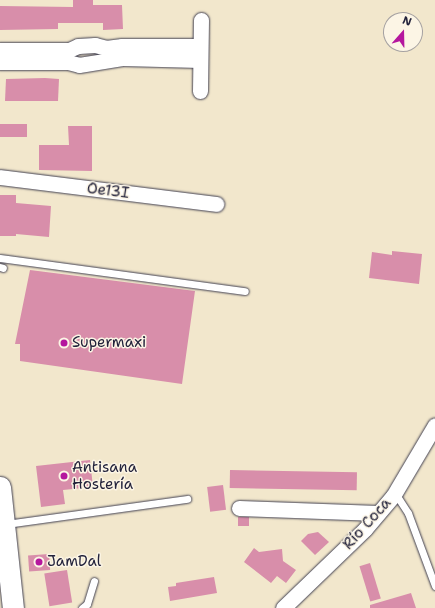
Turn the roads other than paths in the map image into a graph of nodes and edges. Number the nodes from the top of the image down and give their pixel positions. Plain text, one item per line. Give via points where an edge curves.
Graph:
1 (201, 20) dead end
2 (0, 50) edge
3 (200, 53) junction
4 (25, 56) junction
5 (0, 62) edge
6 (200, 91) dead end
7 (0, 177) edge
8 (216, 204) dead end
9 (0, 258) edge
10 (245, 291) dead end
11 (435, 425) edge
12 (0, 487) edge
13 (395, 492) junction
14 (187, 499) dead end
15 (239, 508) dead end
16 (378, 513) junction
17 (4, 524) junction
18 (94, 581) dead end
19 (435, 586) edge
20 (299, 602) edge
21 (13, 608) edge
22 (82, 608) edge
23 (283, 608) edge

1 - 3 street
2 - 4 street
3 - 4 street via 106,54 94,45 78,46 68,56
3 - 6 street
4 - 5 street
7 - 8 street, Oe13I
9 - 10 lane
11 - 13 street, Río Coca
12 - 17 main road
13 - 16 street, Río Coca
13 - 19 lane via 408,513
14 - 17 lane
15 - 16 street
16 - 20 street, Río Coca
17 - 21 main road
18 - 22 lane via 87,604
20 - 23 street, Río Coca

